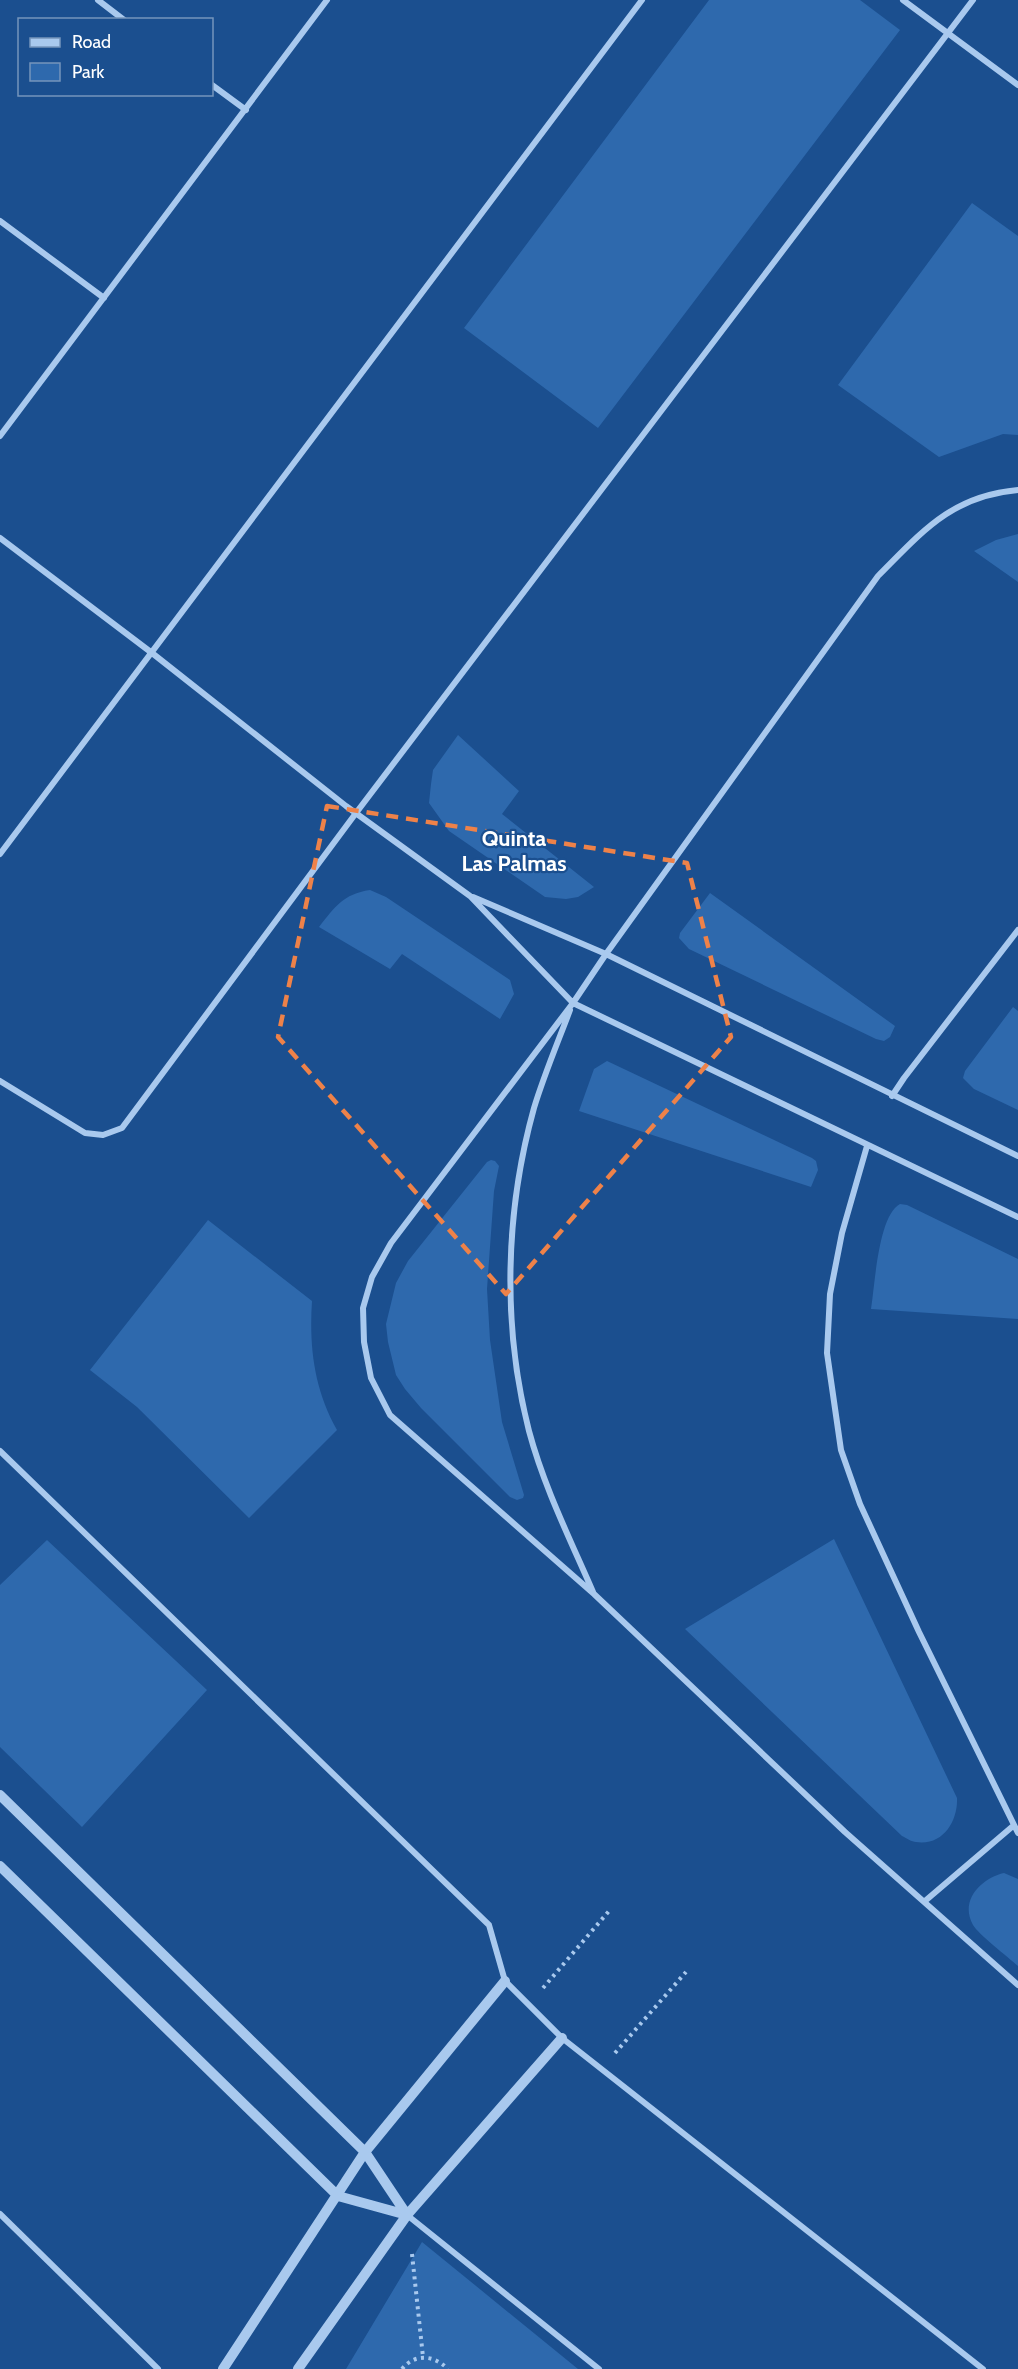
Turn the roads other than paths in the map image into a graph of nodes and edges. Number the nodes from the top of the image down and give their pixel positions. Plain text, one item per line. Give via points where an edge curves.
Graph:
1 (98, 0) edge
2 (327, 0) edge
3 (642, 0) edge
4 (903, 0) edge
5 (973, 0) edge
6 (121, 18) edge
7 (949, 33) junction
8 (1018, 85) edge
9 (213, 86) edge
10 (246, 110) junction
11 (0, 221) edge
12 (104, 298) junction
13 (0, 436) edge
14 (1018, 490) edge
15 (0, 538) edge
16 (153, 653) junction
17 (356, 813) junction
18 (0, 854) edge
19 (470, 896) junction
20 (1018, 930) edge
21 (606, 954) junction
22 (573, 1003) junction
23 (0, 1081) edge
24 (892, 1096) junction
25 (867, 1146) junction
26 (1018, 1156) edge
27 (1018, 1217) edge
28 (0, 1451) edge
29 (594, 1594) junction
30 (0, 1795) edge
31 (1013, 1826) junction
32 (1018, 1833) edge
33 (0, 1866) edge
34 (925, 1901) junction
35 (505, 1981) junction
36 (1018, 1985) edge
37 (562, 2038) junction
38 (365, 2152) junction
39 (338, 2196) junction
40 (0, 2214) edge
41 (407, 2215) junction
42 (158, 2369) edge
43 (223, 2369) edge
44 (298, 2369) edge
45 (600, 2369) edge
46 (983, 2369) edge

1 - 6 street
2 - 10 street
3 - 16 street
4 - 7 street
5 - 7 street
7 - 8 street
7 - 17 street
9 - 10 street
10 - 12 street
11 - 12 street
12 - 13 street
14 - 21 street via 992,493 955,508 924,530 878,576
15 - 16 street
16 - 17 street
16 - 18 street
17 - 19 street
17 - 23 street via 122,1128 103,1135 85,1132
19 - 21 street
19 - 22 street
20 - 24 street
21 - 22 street
21 - 24 street
22 - 25 street
22 - 29 street via 535,1105 520,1170 510,1259 512,1325 529,1431 546,1485
22 - 29 street via 391,1244 372,1277 363,1308 364,1342 371,1378 390,1415
24 - 26 street
25 - 27 street
25 - 31 street via 842,1233 830,1294 827,1353 841,1450 860,1504 918,1632
28 - 35 street via 489,1925
29 - 34 street via 845,1832
30 - 38 street
31 - 32 street
31 - 34 street
33 - 39 street
34 - 36 street
35 - 37 street
35 - 38 street
37 - 41 street
37 - 46 street
38 - 39 street
38 - 41 street
39 - 41 street
39 - 43 street
40 - 42 street
41 - 44 street
41 - 45 street

